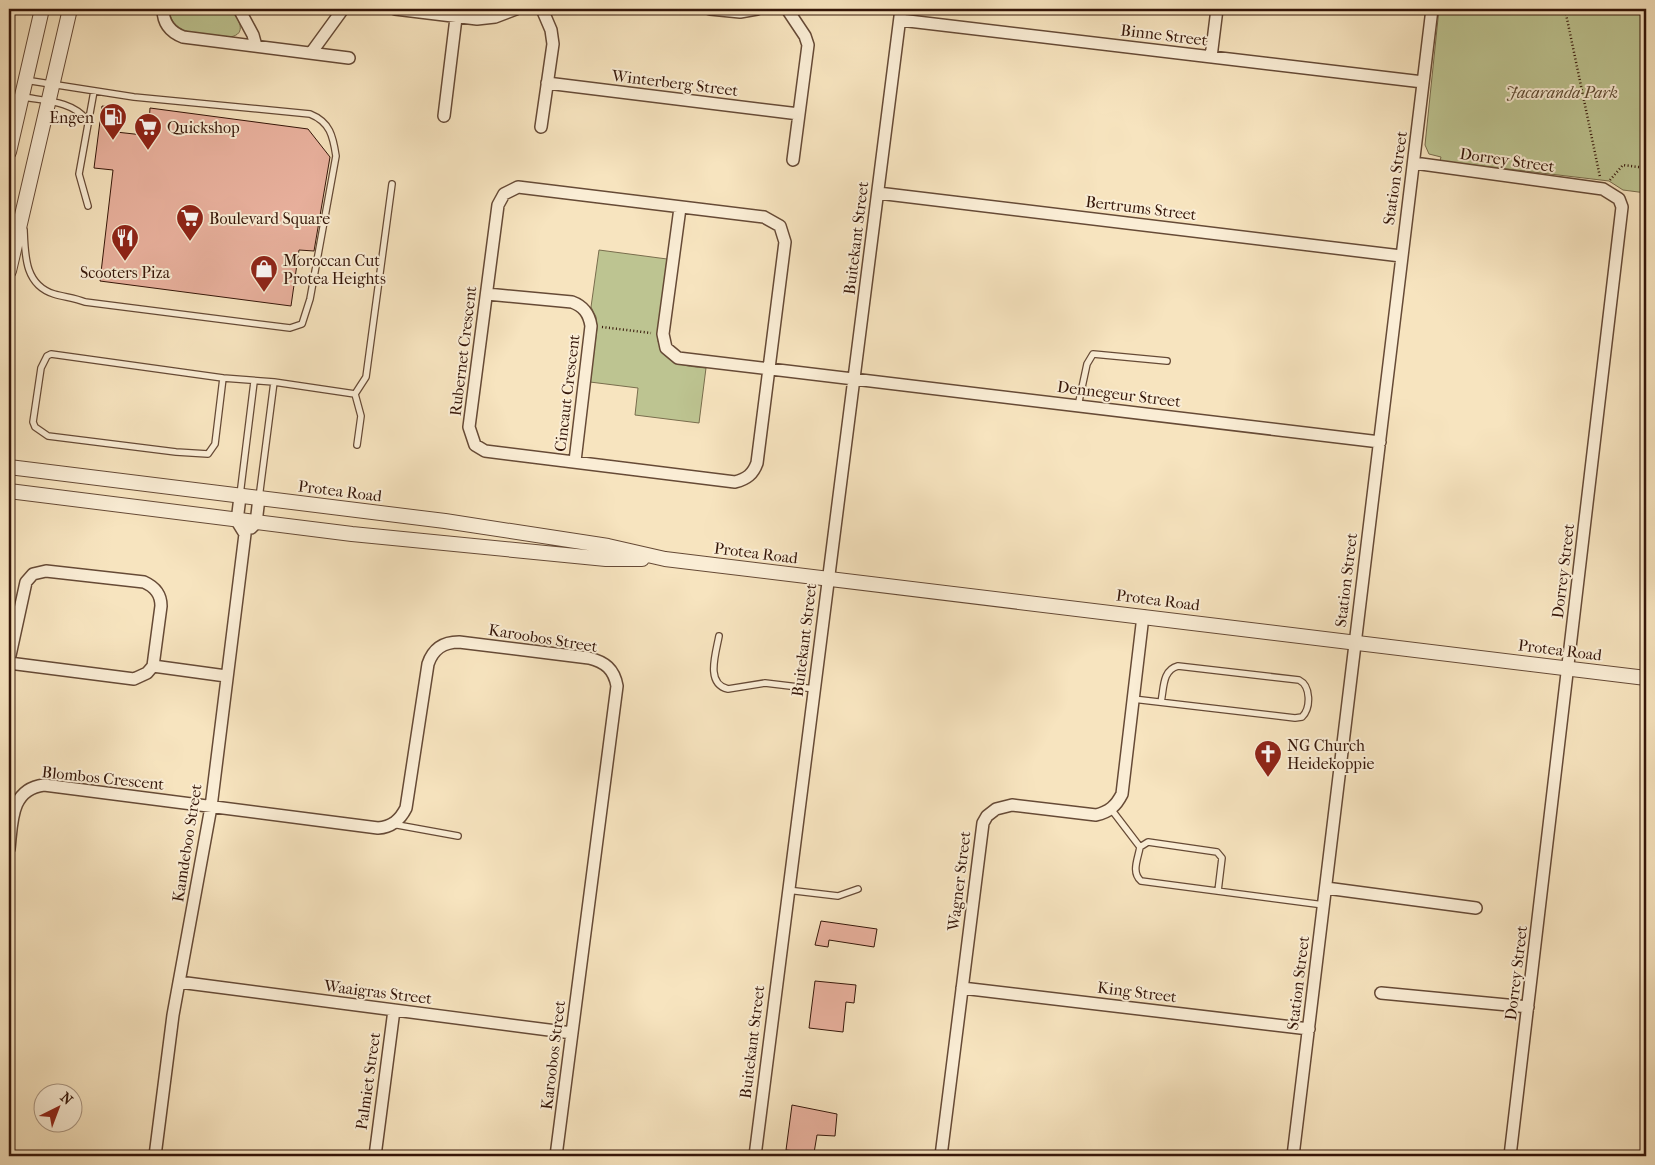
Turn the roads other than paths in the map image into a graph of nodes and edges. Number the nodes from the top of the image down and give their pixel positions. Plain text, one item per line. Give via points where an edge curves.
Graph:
1 (42, 9) edge
2 (70, 9) edge
3 (163, 9) edge
4 (239, 9) edge
5 (343, 9) edge
6 (395, 9) edge
7 (516, 9) edge
8 (542, 9) edge
9 (710, 9) edge
10 (757, 9) edge
11 (787, 9) edge
12 (1217, 9) edge
13 (1432, 9) edge
14 (901, 15) edge
15 (456, 18) junction
16 (256, 46) junction
17 (311, 53) junction
18 (1211, 57) junction
19 (349, 58) dead end
20 (25, 80) junction
21 (1423, 82) junction
22 (547, 83) junction
23 (52, 85) junction
24 (94, 91) junction
25 (22, 97) junction
26 (48, 101) junction
27 (800, 114) junction
28 (444, 116) dead end
29 (87, 120) junction
30 (541, 127) dead end
31 (9, 152) edge
32 (793, 160) dead end
33 (1414, 163) junction
34 (392, 184) dead end
35 (878, 193) junction
36 (88, 206) dead end
37 (680, 208) junction
38 (23, 211) junction
39 (1401, 256) junction
40 (9, 271) edge
41 (487, 294) junction
42 (1167, 361) dead end
43 (767, 369) junction
44 (223, 378) junction
45 (854, 379) junction
46 (254, 382) junction
47 (274, 382) junction
48 (355, 394) junction
49 (1078, 406) junction
50 (1380, 442) junction
51 (357, 445) dead end
52 (575, 461) junction
53 (9, 468) edge
54 (9, 491) edge
55 (240, 497) junction
56 (259, 498) junction
57 (237, 521) junction
58 (256, 523) junction
59 (244, 534) junction
60 (666, 559) junction
61 (828, 579) junction
62 (1143, 616) junction
63 (719, 636) dead end
64 (1355, 642) junction
65 (9, 662) edge
66 (153, 666) junction
67 (1567, 669) junction
68 (226, 676) junction
69 (1646, 678) edge
70 (815, 689) junction
71 (1133, 700) junction
72 (1161, 702) junction
73 (211, 807) junction
74 (1111, 809) junction
75 (392, 824) junction
76 (458, 836) dead end
77 (1140, 847) junction
78 (9, 850) edge
79 (1326, 888) junction
80 (858, 889) dead end
81 (788, 890) junction
82 (1218, 891) junction
83 (1324, 905) junction
84 (1476, 908) dead end
85 (179, 982) junction
86 (962, 988) junction
87 (1381, 993) dead end
88 (1528, 1007) junction
89 (394, 1010) junction
90 (1309, 1029) junction
91 (572, 1033) junction
92 (155, 1156) edge
93 (374, 1156) edge
94 (556, 1156) edge
95 (755, 1156) edge
96 (941, 1156) edge
97 (1294, 1156) edge
98 (1510, 1156) edge

1 - 20 street
2 - 23 street
3 - 16 street via 166,25 176,34
4 - 16 street
5 - 17 street
6 - 15 street
7 - 15 street via 495,17
8 - 22 street via 552,35
9 - 10 street via 729,12
11 - 27 street via 808,45
12 - 18 street
13 - 21 street, Station Street
14 - 18 street, Binne Street
14 - 35 street, Buitekant Street
15 - 28 street
16 - 17 street
17 - 19 street
18 - 21 street, Binne Street
20 - 23 lane
20 - 25 street
21 - 33 street, Station Street
22 - 27 street, Winterberg Street
22 - 30 street
23 - 24 lane
23 - 26 street
24 - 29 lane
24 - 38 lane via 310,114 328,125 334,138 336,156 310,299 302,324 290,328 85,302 43,289 30,275 24,251
25 - 26 lane
25 - 31 street
26 - 29 lane via 71,107
26 - 38 street
27 - 32 street
29 - 36 lane via 78,174
33 - 39 street, Station Street
33 - 67 street, Dorrey Street via 1603,189 1619,199 1622,207
34 - 48 lane via 366,377
35 - 39 street, Bertrums Street
35 - 45 street, Buitekant Street
37 - 41 street, Rubernet Crescent via 513,188 504,194 498,205
37 - 43 street, Dennegeur Street via 663,334 666,348 678,358
37 - 43 street, Rubernet Crescent via 764,217 780,226 785,242
38 - 40 street
39 - 50 street, Station Street
41 - 52 street, Cincaut Crescent via 572,302 585,310 591,326
41 - 52 street, Rubernet Crescent via 470,427 475,445 485,451
42 - 49 lane via 1093,354 1087,364
43 - 45 street, Dennegeur Street
43 - 52 street, Rubernet Crescent via 757,463 744,480 735,482
44 - 44 lane via 51,354 46,356 41,368 33,422 48,436 208,454 215,444
44 - 46 lane
45 - 49 street, Dennegeur Street
45 - 61 street, Buitekant Street
46 - 47 lane
46 - 55 lane
47 - 48 lane
47 - 56 lane
48 - 51 lane via 361,416
49 - 50 street, Dennegeur Street
50 - 64 street, Station Street
53 - 55 street, Protea Road
54 - 57 street, Protea Road
55 - 56 street, Protea Road
55 - 57 street
56 - 58 street
56 - 60 street, Protea Road via 599,544
57 - 58 street, Protea Road
57 - 59 street
58 - 59 street
58 - 60 street, Protea Road via 606,560
59 - 68 street, Kamdeboo Street
60 - 61 street, Protea Road
61 - 62 street, Protea Road
61 - 70 street, Buitekant Street
62 - 64 street, Protea Road
62 - 71 street
63 - 70 lane via 714,674 722,688 765,684
64 - 67 street, Protea Road
64 - 79 street, Station Street
65 - 66 street via 134,679
65 - 66 street via 26,582 33,574 46,571 144,582 154,587 161,601
66 - 68 street
67 - 69 street, Protea Road
67 - 88 street, Dorrey Street
68 - 73 street, Kamdeboo Street
70 - 81 street, Buitekant Street
71 - 72 lane
71 - 74 street via 1122,794
72 - 72 lane via 1166,675 1171,668 1178,666 1299,680 1308,689 1307,708 1302,717
73 - 75 street via 378,828
73 - 78 street, Blombos Crescent via 36,786 23,793 15,806
73 - 85 street, Kamdeboo Street
74 - 77 lane
74 - 86 street, Wagner Street via 1096,815 1012,805 996,809 987,816 981,833
75 - 76 lane
75 - 91 street, Karoobos Street via 406,808 428,664 431,654 438,648 459,642 589,658 610,669 617,686
77 - 82 lane via 1135,870 1141,881
77 - 82 lane via 1148,842 1217,852 1222,858
79 - 83 street, Station Street
79 - 84 street
80 - 81 lane via 838,896
81 - 95 street, Buitekant Street
82 - 83 lane
83 - 90 street, Station Street
85 - 89 street, Waaigras Street
85 - 92 street, Kamdeboo Street
86 - 90 street, King Street
86 - 96 street, Wagner Street
87 - 88 street
88 - 98 street, Dorrey Street
89 - 91 street, Waaigras Street
89 - 93 street, Palmiet Street
90 - 97 street, Station Street
91 - 94 street, Karoobos Street

